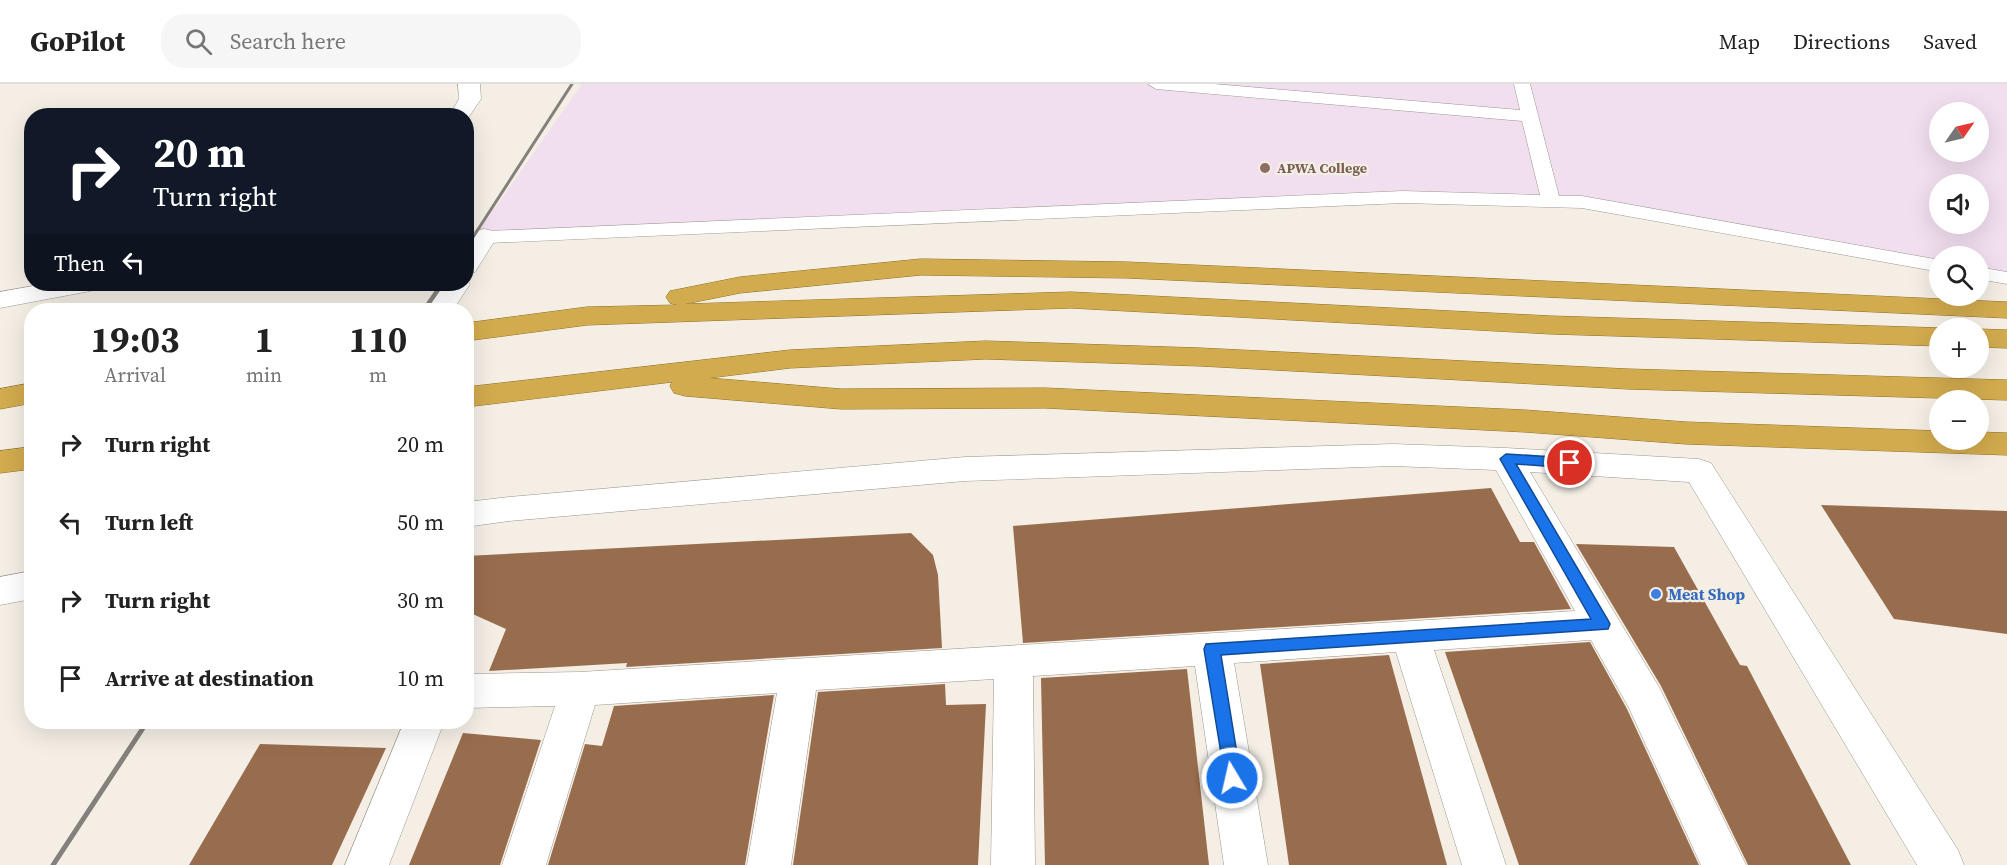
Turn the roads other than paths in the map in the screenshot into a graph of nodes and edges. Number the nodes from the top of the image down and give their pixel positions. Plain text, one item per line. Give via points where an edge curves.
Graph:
1 (469, 84) edge
2 (1156, 84) edge
3 (1522, 84) edge
4 (465, 108) edge
5 (1530, 116) junction
6 (1551, 202) junction
7 (475, 238) edge
8 (1929, 264) edge
9 (1989, 275) edge
10 (2007, 278) edge
11 (48, 291) edge
12 (0, 300) edge
13 (1996, 310) edge
14 (587, 316) junction
15 (474, 331) edge
16 (1929, 337) edge
17 (1989, 338) edge
18 (2007, 339) edge
19 (619, 381) junction
20 (0, 382) edge
21 (24, 384) edge
22 (2007, 390) edge
23 (24, 394) edge
24 (474, 396) edge
25 (0, 399) edge
26 (2007, 444) edge
27 (24, 459) edge
28 (1506, 459) junction
29 (0, 462) edge
30 (474, 514) edge
31 (24, 586) edge
32 (0, 591) edge
33 (1602, 624) junction
34 (1410, 636) junction
35 (1212, 649) junction
36 (1014, 661) junction
37 (799, 676) junction
38 (580, 689) junction
39 (474, 691) edge
40 (421, 729) edge
41 (367, 865) edge
42 (524, 865) edge
43 (770, 865) edge
44 (1013, 865) edge
45 (1246, 865) edge
46 (1484, 865) edge
47 (1724, 865) edge
48 (1942, 865) edge

1 - 4 street via 470,99
2 - 5 lane
3 - 5 lane
5 - 6 lane
6 - 7 lane via 1403,197
6 - 8 lane via 1582,202
9 - 10 lane
11 - 12 street
13 - 14 highway via 1127,270 921,267 740,285
14 - 15 highway
14 - 16 highway via 1071,300 1551,325
17 - 18 highway
19 - 22 highway via 790,358 986,350 1628,379
19 - 24 highway
19 - 26 highway via 841,399 1045,398 1686,433
20 - 21 highway
23 - 25 highway
27 - 29 highway
28 - 30 street via 1393,455 965,469
28 - 33 street
28 - 48 street via 1699,471
31 - 32 street
33 - 34 street
33 - 47 street via 1645,699
34 - 35 street
34 - 46 street
35 - 36 street
35 - 45 street
36 - 37 street
36 - 44 street
37 - 38 street
37 - 43 street
38 - 39 street
38 - 42 street
40 - 41 street

